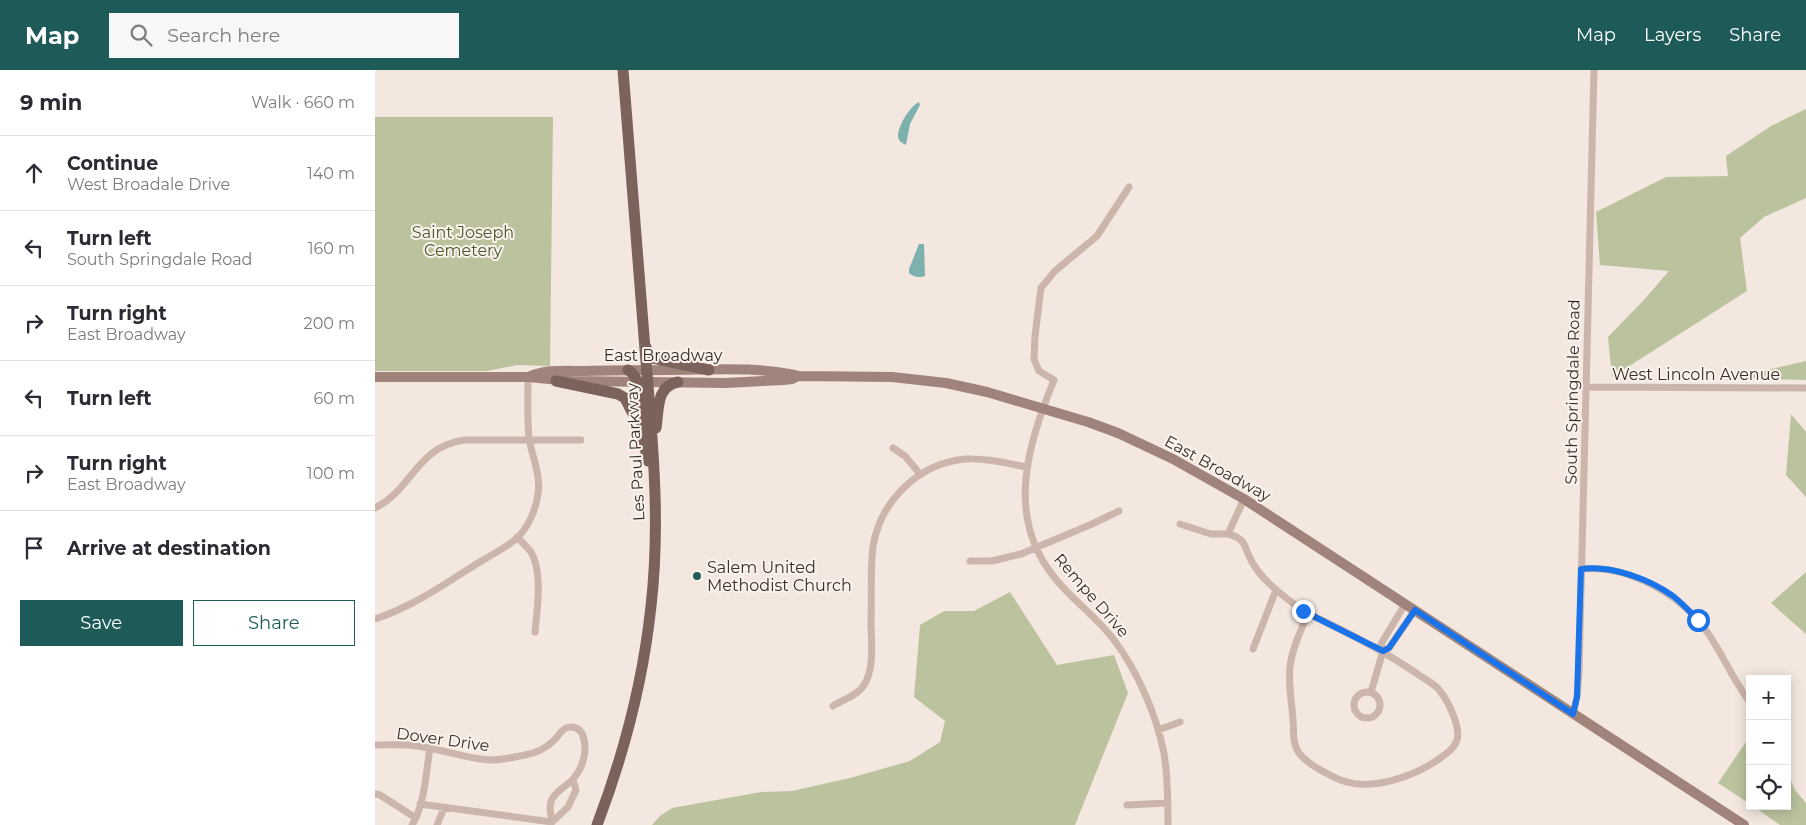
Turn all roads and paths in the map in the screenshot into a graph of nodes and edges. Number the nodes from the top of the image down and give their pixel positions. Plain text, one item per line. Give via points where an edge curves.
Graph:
1 (623, 70) edge
2 (1594, 70) edge
3 (1129, 187) dead end
4 (644, 344) junction
5 (709, 370) junction
6 (799, 376) junction
7 (375, 377) edge
8 (637, 377) junction
9 (528, 378) junction
10 (556, 381) junction
11 (679, 382) junction
12 (1586, 387) junction
13 (1806, 388) edge
14 (1043, 408) junction
15 (632, 412) dead end
16 (529, 440) junction
17 (581, 440) dead end
18 (653, 447) junction
19 (893, 448) dead end
20 (1026, 466) junction
21 (920, 474) junction
22 (654, 482) junction
23 (1244, 499) junction
24 (375, 508) edge
25 (1119, 511) dead end
26 (1180, 524) dead end
27 (1228, 534) junction
28 (517, 537) junction
29 (1037, 548) junction
30 (970, 561) dead end
31 (1581, 569) junction
32 (1276, 590) junction
33 (1405, 604) junction
34 (1415, 610) junction
35 (1308, 613) junction
36 (375, 619) edge
37 (535, 632) dead end
38 (1253, 649) dead end
39 (1383, 651) junction
40 (1371, 692) dead end
41 (1746, 697) edge
42 (833, 706) dead end
43 (1573, 714) junction
44 (1180, 722) dead end
45 (1158, 730) junction
46 (375, 745) edge
47 (429, 748) junction
48 (573, 780) junction
49 (375, 794) edge
50 (1168, 803) junction
51 (420, 804) junction
52 (1127, 805) dead end
53 (445, 808) junction
54 (416, 818) junction
55 (552, 823) edge
56 (412, 825) edge
57 (437, 825) edge
58 (597, 825) edge
59 (1169, 825) edge
60 (1744, 825) edge

1 - 4 main road, Les Paul Parkway
2 - 12 street, South Springdale Road
3 - 14 street, Rempe Drive via 1097,236 1055,271 1041,288 1035,359 1039,371 1054,380
4 - 5 main road via 653,358
4 - 8 main road, Les Paul Parkway
5 - 6 main road, East Broadway
5 - 8 main road, East Broadway
6 - 11 main road, East Broadway via 753,382
6 - 14 main road, East Broadway via 933,381 978,389
7 - 9 main road, East Broadway
8 - 9 main road, East Broadway via 544,372
8 - 10 main road, East Broadway
8 - 11 main road, East Broadway
8 - 18 main road, Les Paul Parkway
8 - 22 main road via 645,448
9 - 10 main road, East Broadway
9 - 16 street
10 - 15 main road via 617,394 625,398
11 - 18 main road via 670,384 662,393
12 - 13 street, West Lincoln Avenue
12 - 31 street, South Springdale Road
14 - 20 street, Rempe Drive
14 - 23 main road, East Broadway via 1143,444
16 - 17 street
16 - 24 street via 464,440 446,444 430,454 396,494
16 - 28 street via 539,477 538,496 529,520
18 - 22 main road, Les Paul Parkway
19 - 21 street via 905,456
20 - 21 street via 966,459 942,464
20 - 29 street, Rempe Drive via 1026,509
21 - 42 street via 892,500 876,533 872,558 868,677 856,693
22 - 58 main road, Les Paul Parkway via 654,566 645,651 625,743
23 - 27 street
23 - 33 main road, East Broadway
25 - 29 street
26 - 27 street via 1211,534
27 - 32 street via 1243,541 1252,563
28 - 36 street via 411,604
28 - 37 street via 530,552 537,572
29 - 30 street via 1007,559
29 - 45 street, Rempe Drive via 1053,576 1115,640 1140,684
31 - 41 street via 1628,575 1672,595 1706,630
31 - 43 street, South Springdale Road via 1577,697
32 - 35 street
32 - 38 street
33 - 34 main road, East Broadway
33 - 39 street via 1381,644
34 - 39 street via 1389,648
34 - 43 main road, East Broadway
35 - 39 street
35 - 39 street via 1296,642 1290,669 1293,740 1306,761 1346,782 1381,783 1409,776 1445,755 1458,739 1455,720 1442,693
39 - 40 street
43 - 60 main road, East Broadway
44 - 45 street
45 - 50 street, Rempe Drive via 1164,755
46 - 47 street, Dover Drive
47 - 48 street, Dover Drive via 493,760 536,753 553,742 559,733 573,727 580,730 585,748 581,767
47 - 51 street
48 - 55 street via 576,790 568,807
48 - 55 street via 552,799 549,807
49 - 54 street
50 - 52 street
50 - 59 street, Rempe Drive
51 - 53 street
51 - 54 street
53 - 55 street
53 - 57 street
54 - 56 street

